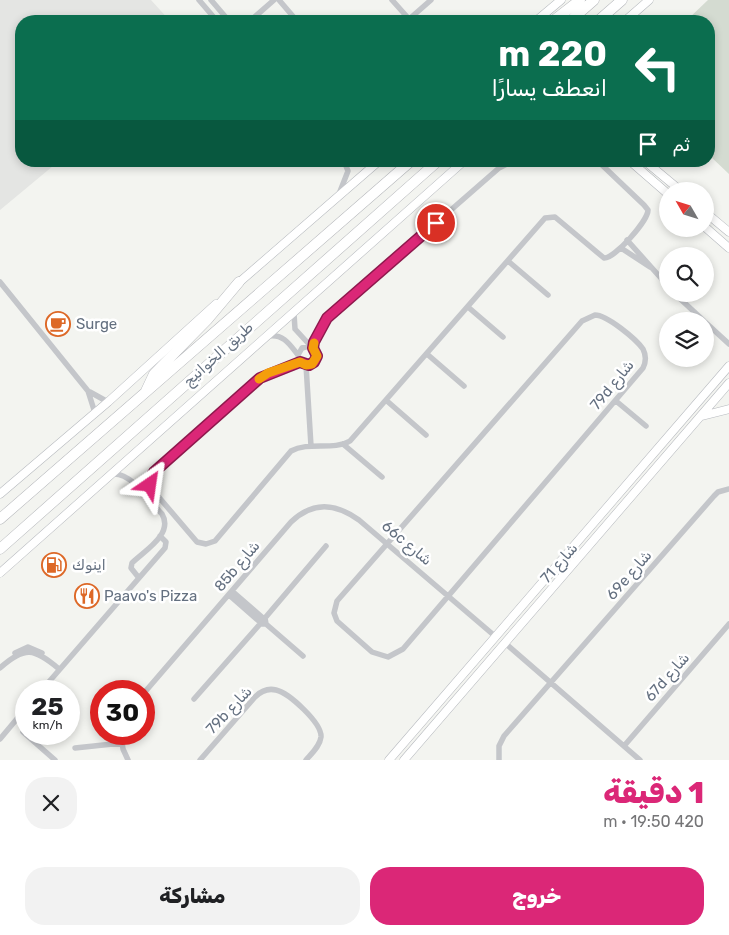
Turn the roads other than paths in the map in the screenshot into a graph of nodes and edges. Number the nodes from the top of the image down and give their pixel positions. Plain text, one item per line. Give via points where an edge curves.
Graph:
1 (199, 0) edge
2 (211, 0) edge
3 (274, 0) edge
4 (279, 0) edge
5 (392, 0) edge
6 (431, 0) edge
7 (561, 0) edge
8 (580, 0) edge
9 (594, 0) edge
10 (622, 0) edge
11 (649, 0) edge
12 (212, 15) edge
13 (224, 15) edge
14 (258, 15) edge
15 (292, 15) edge
16 (404, 15) edge
17 (414, 15) edge
18 (543, 15) edge
19 (561, 15) edge
20 (577, 15) edge
21 (605, 15) edge
22 (632, 15) edge
23 (346, 167) edge
24 (372, 167) edge
25 (404, 167) edge
26 (431, 167) edge
27 (457, 167) edge
28 (501, 167) edge
29 (603, 167) edge
30 (637, 167) edge
31 (652, 167) edge
32 (670, 182) edge
33 (659, 186) edge
34 (337, 198) junction
35 (714, 220) edge
36 (729, 232) edge
37 (714, 235) edge
38 (627, 240) junction
39 (621, 248) junction
40 (729, 248) edge
41 (508, 261) junction
42 (650, 267) junction
43 (659, 276) edge
44 (0, 282) edge
45 (239, 282) junction
46 (548, 295) dead end
47 (684, 302) edge
48 (468, 307) junction
49 (694, 312) edge
50 (294, 314) junction
51 (714, 330) edge
52 (269, 336) junction
53 (503, 337) dead end
54 (729, 344) edge
55 (311, 347) junction
56 (299, 353) junction
57 (427, 354) junction
58 (303, 364) junction
59 (729, 366) edge
60 (729, 384) edge
61 (464, 386) dead end
62 (88, 391) junction
63 (145, 393) junction
64 (387, 401) junction
65 (616, 401) junction
66 (108, 402) junction
67 (729, 409) edge
68 (95, 413) junction
69 (700, 417) junction
70 (646, 426) dead end
71 (426, 435) dead end
72 (343, 444) junction
73 (311, 446) junction
74 (114, 474) junction
75 (382, 477) dead end
76 (729, 489) edge
77 (0, 494) edge
78 (0, 519) edge
79 (291, 522) joint
80 (160, 536) junction
81 (388, 543) junction
82 (326, 546) dead end
83 (0, 548) edge
84 (0, 573) edge
85 (138, 578) junction
86 (231, 593) junction
87 (449, 595) junction
88 (528, 600) junction
89 (263, 621) junction
90 (729, 624) edge
91 (496, 637) junction
92 (505, 643) junction
93 (303, 656) dead end
94 (0, 668) edge
95 (59, 669) junction
96 (50, 680) edge
97 (155, 680) edge
98 (551, 684) junction
99 (194, 699) dead end
100 (15, 722) edge
101 (0, 740) edge
102 (38, 745) edge
103 (103, 745) edge
104 (123, 745) edge
105 (624, 746) junction
106 (75, 748) dead end
107 (55, 760) edge
108 (128, 760) edge
109 (200, 760) edge
110 (306, 760) edge
111 (390, 760) edge
112 (404, 760) edge
113 (499, 760) edge
114 (640, 760) edge

1 - 12 street
2 - 13 street
3 - 14 street
4 - 15 street
5 - 16 street
6 - 17 street
7 - 18 street
8 - 19 highway
9 - 20 highway
10 - 21 highway
11 - 22 street
23 - 34 street via 348,171
24 - 34 street
25 - 63 highway, طريق الخوانيج
26 - 83 highway, طريق الخوانيج
27 - 50 street
28 - 55 street via 334,312 319,330
29 - 38 street via 647,207 647,217
30 - 33 street
31 - 32 street
34 - 45 street
35 - 36 street
37 - 40 street
38 - 39 street
38 - 42 street
39 - 41 street via 611,258 604,258 551,216 545,218
39 - 42 street
41 - 46 street
41 - 48 street
42 - 43 street
44 - 62 street
45 - 63 highway via 154,374
45 - 66 street
47 - 49 street
48 - 53 street
48 - 57 street
50 - 52 street
50 - 55 street via 294,326
51 - 54 street
52 - 56 street via 279,336
52 - 74 street
55 - 56 street
55 - 58 street via 317,353 316,360 312,364
56 - 58 street
57 - 61 street
57 - 64 street
58 - 73 street
58 - 73 street via 268,373 257,381 154,472 150,485 195,540 209,544 284,456 294,449
59 - 88 street, شارع 71
60 - 69 street, شارع 71
62 - 66 street
62 - 68 street
63 - 78 highway, طريق الخوانيج
64 - 71 street
64 - 72 street via 350,441
65 - 70 street
65 - 81 street, 79d شارع via 643,368 645,355 640,346 608,319 591,315 582,321
65 - 87 street, 79d شارع
66 - 68 street
67 - 69 street
68 - 77 street
69 - 92 street, شارع 71
72 - 73 street
72 - 75 street
74 - 80 street via 130,480 162,514 165,525
74 - 84 street
76 - 98 street, 69e شارع via 714,496
79 - 81 street, 66c شارع via 308,509 330,506 350,513
79 - 86 street, 85b شارع
80 - 85 street via 166,546
80 - 85 street via 132,563 131,568
81 - 87 street, 66c شارع
81 - 87 street, 79d شارع via 337,601 334,614 340,624 377,655 394,656
82 - 89 street
85 - 95 street
86 - 89 street
86 - 97 street, 85b شارع
87 - 91 street, 66c شارع
88 - 91 street, شارع 71
88 - 92 street via 530,606 506,635
89 - 93 street
89 - 99 street
90 - 105 street, 67d شارع
91 - 111 street, شارع 71
92 - 98 street
92 - 112 street, شارع 71
94 - 95 street via 18,650 28,647 38,650
95 - 96 street
98 - 105 street
98 - 113 street, 69e شارع via 504,736 499,746
100 - 101 street
102 - 107 street
103 - 106 street
104 - 108 street
105 - 114 street
109 - 110 street, 79b شارع via 255,697 262,691 271,690 284,694 320,727 321,740

